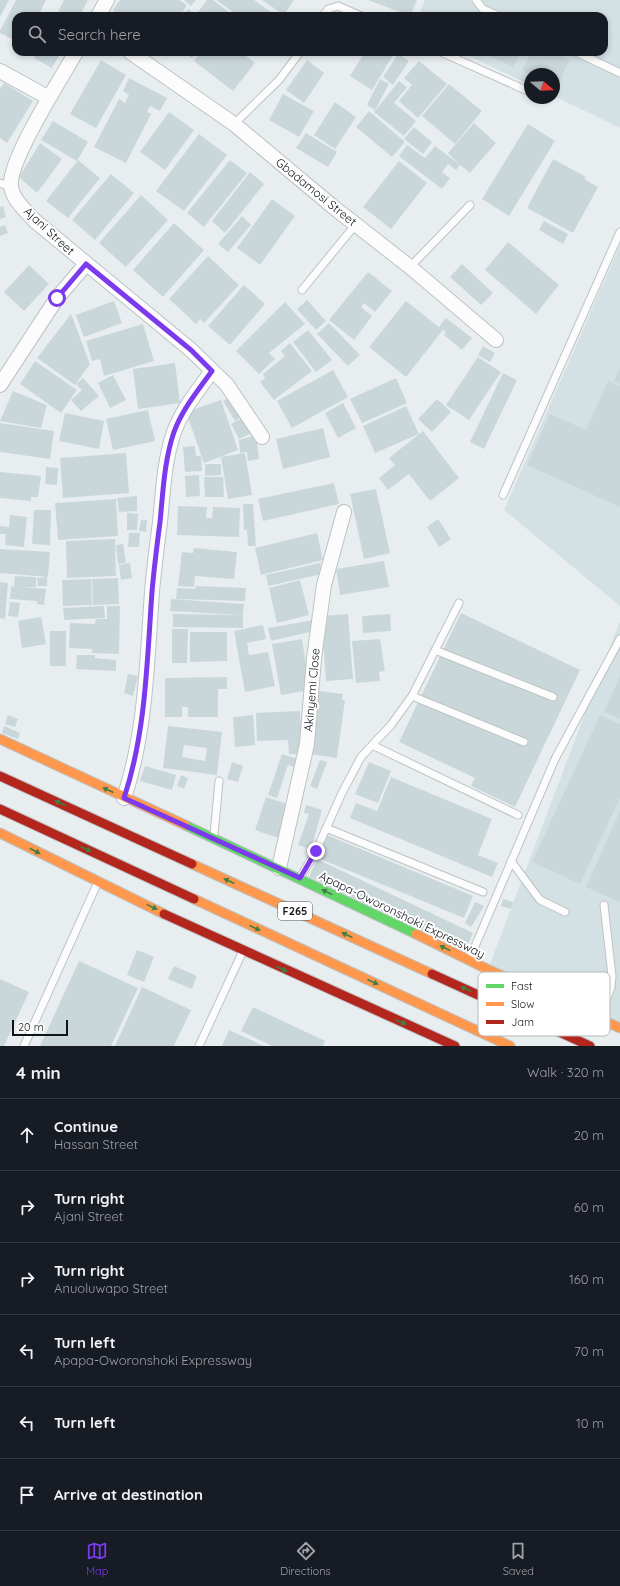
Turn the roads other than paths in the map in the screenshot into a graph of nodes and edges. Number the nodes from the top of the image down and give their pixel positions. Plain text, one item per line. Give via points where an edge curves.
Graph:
1 (107, 0) edge
2 (476, 0) edge
3 (100, 12) edge
4 (326, 12) edge
5 (352, 12) edge
6 (490, 12) edge
7 (74, 56) edge
8 (136, 56) edge
9 (297, 56) edge
10 (450, 56) edge
11 (584, 56) edge
12 (0, 71) edge
13 (620, 73) edge
14 (524, 89) edge
15 (49, 98) junction
16 (234, 124) junction
17 (5, 185) edge
18 (470, 205) dead end
19 (356, 224) junction
20 (620, 232) edge
21 (86, 264) junction
22 (410, 267) junction
23 (302, 290) dead end
24 (496, 340) dead end
25 (212, 371) junction
26 (0, 385) edge
27 (262, 437) dead end
28 (503, 495) dead end
29 (344, 512) dead end
30 (459, 603) dead end
31 (620, 639) edge
32 (435, 650) junction
33 (412, 696) junction
34 (553, 697) dead end
35 (0, 739) edge
36 (524, 742) dead end
37 (372, 745) junction
38 (0, 776) edge
39 (219, 781) dead end
40 (124, 798) junction
41 (0, 809) edge
42 (518, 815) dead end
43 (326, 828) junction
44 (0, 833) edge
45 (214, 839) junction
46 (510, 861) junction
47 (279, 868) junction
48 (300, 878) junction
49 (98, 882) junction
50 (483, 892) dead end
51 (604, 905) dead end
52 (565, 912) dead end
53 (242, 951) junction
54 (469, 960) junction
55 (495, 972) edge
56 (610, 990) edge
57 (478, 995) edge
58 (610, 1024) edge
59 (620, 1028) edge
60 (478, 1031) edge
61 (488, 1036) edge
62 (568, 1036) edge
63 (24, 1046) edge
64 (199, 1046) edge
65 (454, 1046) edge
66 (510, 1046) edge
67 (590, 1046) edge

1 - 3 street
2 - 6 lane via 483,9
4 - 5 lane via 338,6
7 - 15 street, Ajani Street
8 - 16 street, Gbadamosi Street
9 - 16 lane via 279,80
10 - 14 lane
11 - 13 lane
12 - 15 street
15 - 17 street, Ajani Street
16 - 19 street, Gbadamosi Street
17 - 21 street, Ajani Street via 35,221
18 - 22 lane
19 - 22 street, Gbadamosi Street
19 - 23 lane
20 - 28 lane
21 - 25 street, Ajani Street via 191,350
21 - 26 street via 57,298
22 - 24 street, Gbadamosi Street
25 - 27 street, Ajani Street via 228,385
25 - 40 street via 182,414 174,433 164,476 138,739 134,769
29 - 47 street, Akinyemi Close via 324,585 314,658 307,744
30 - 32 lane
31 - 46 lane via 555,759
32 - 33 lane
32 - 34 lane
33 - 36 lane
33 - 37 lane via 391,725
40 -> 35 main road, Apapa-Oworonshoki Expressway
37 - 42 lane
37 - 43 lane via 361,757
57 -> 38 main road, F265
39 - 45 lane
40 - 45 main road, Apapa-Oworonshoki Expressway
41 -> 60 main road, F265
43 - 48 lane
43 - 50 lane
44 -> 49 main road
45 - 47 main road, Apapa-Oworonshoki Expressway
46 - 52 lane via 540,900
46 - 54 lane
47 - 48 main road, Apapa-Oworonshoki Expressway
54 -> 48 main road, Apapa-Oworonshoki Expressway
49 -> 53 main road
49 - 63 lane
51 - 56 lane via 612,976
53 - 64 lane
53 -> 65 main road
54 - 55 main road, Apapa-Oworonshoki Expressway
58 - 59 main road, Apapa-Oworonshoki Expressway
61 -> 66 main road, F265
67 -> 62 main road, F265

